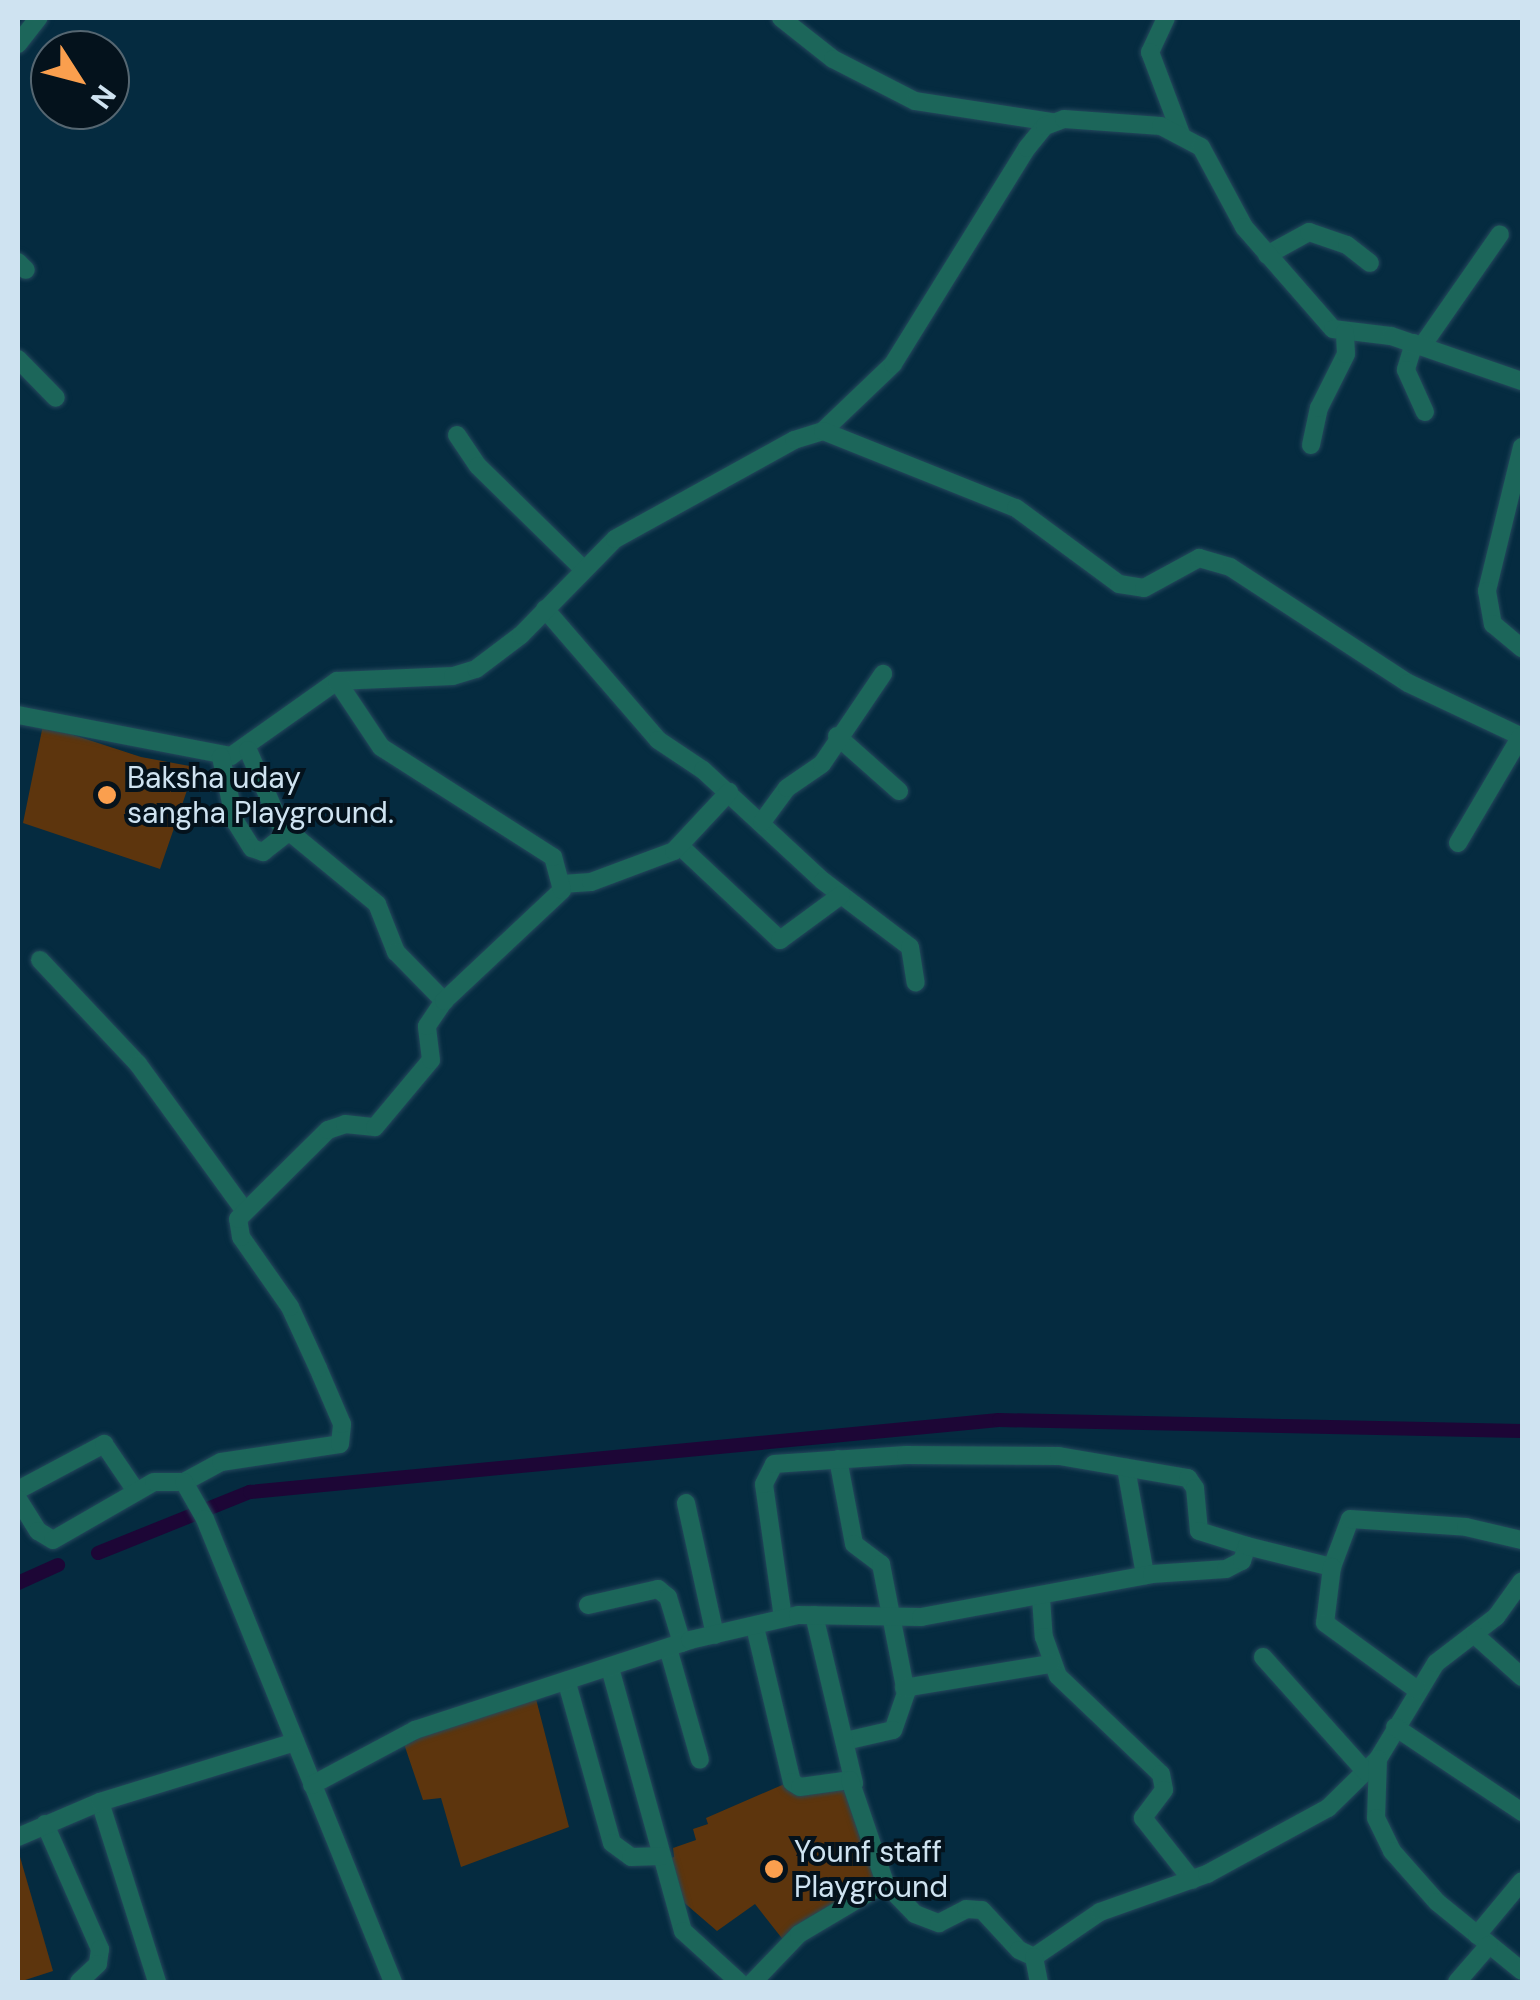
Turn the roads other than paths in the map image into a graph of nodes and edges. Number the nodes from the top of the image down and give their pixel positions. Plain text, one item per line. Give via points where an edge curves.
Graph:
1 (38, 18) edge
2 (781, 18) edge
3 (1166, 18) edge
4 (18, 44) edge
5 (1053, 122) junction
6 (1181, 134) junction
7 (1500, 234) dead end
8 (1267, 255) junction
9 (1370, 264) dead end
10 (1346, 332) junction
11 (1418, 345) junction
12 (18, 359) edge
13 (1522, 382) edge
14 (56, 398) dead end
15 (1425, 412) dead end
16 (822, 431) junction
17 (457, 436) dead end
18 (1310, 445) dead end
19 (1522, 447) edge
20 (1518, 485) edge
21 (583, 569) junction
22 (545, 609) junction
23 (1522, 648) edge
24 (883, 674) dead end
25 (338, 681) junction
26 (18, 714) edge
27 (837, 736) junction
28 (1522, 737) edge
29 (248, 750) junction
30 (221, 757) junction
31 (899, 791) dead end
32 (729, 792) junction
33 (762, 822) junction
34 (287, 833) junction
35 (1458, 842) dead end
36 (681, 847) junction
37 (562, 884) junction
38 (841, 895) junction
39 (40, 960) dead end
40 (916, 983) dead end
41 (444, 1001) junction
42 (244, 1210) junction
43 (838, 1459) junction
44 (1126, 1468) junction
45 (187, 1486) junction
46 (18, 1490) edge
47 (136, 1491) junction
48 (18, 1499) edge
49 (686, 1503) dead end
50 (1522, 1540) edge
51 (1247, 1546) junction
52 (1332, 1567) junction
53 (1145, 1575) junction
54 (1522, 1580) edge
55 (1042, 1598) junction
56 (588, 1605) dead end
57 (814, 1615) junction
58 (783, 1618) junction
59 (888, 1618) junction
60 (755, 1627) junction
61 (715, 1635) junction
62 (1476, 1635) junction
63 (675, 1645) junction
64 (1262, 1657) dead end
65 (1051, 1664) junction
66 (610, 1668) junction
67 (1522, 1678) edge
68 (567, 1683) junction
69 (904, 1688) junction
70 (1416, 1689) junction
71 (1395, 1727) junction
72 (844, 1741) junction
73 (295, 1742) junction
74 (700, 1760) dead end
75 (1372, 1766) junction
76 (854, 1783) junction
77 (312, 1785) junction
78 (100, 1802) junction
79 (1522, 1812) edge
80 (45, 1824) junction
81 (18, 1837) edge
82 (662, 1856) junction
83 (1192, 1880) junction
84 (1522, 1881) edge
85 (885, 1882) junction
86 (1483, 1940) junction
87 (1034, 1957) junction
88 (1522, 1971) edge
89 (78, 1982) edge
90 (157, 1982) edge
91 (394, 1982) edge
92 (739, 1982) edge
93 (753, 1982) edge
94 (1038, 1982) edge
95 (1457, 1982) edge

1 - 4 street
2 - 5 street via 833,59 915,101
3 - 6 street via 1150,52
5 - 6 street via 1127,122
5 - 16 street via 1027,148 894,364
6 - 8 street via 1211,159 1244,227
7 - 11 street
8 - 9 street via 1309,232 1347,245
8 - 10 street via 1326,324
10 - 11 street
10 - 18 street via 1346,354 1319,408
11 - 13 street
11 - 15 street via 1406,370
12 - 14 street
16 - 21 street via 627,531
16 - 28 street via 1016,508 1119,584 1144,588 1198,558 1230,567 1408,683
17 - 21 street via 478,466
19 - 20 street
20 - 23 street via 1487,591 1493,624
21 - 22 street
22 - 25 street via 476,669
22 - 32 street via 658,740
24 - 27 street
25 - 29 street
25 - 37 street via 381,747 553,857
26 - 30 street
27 - 31 street
27 - 33 street via 822,764 787,788
28 - 35 street
29 - 30 street
29 - 34 street via 263,794
30 - 34 street via 235,822 252,848 263,852
32 - 33 street
32 - 36 street
33 - 38 street
34 - 41 street via 377,904 396,952
36 - 37 street via 591,882
36 - 38 street via 780,940
37 - 41 street via 522,933
38 - 40 street via 910,947
39 - 42 street via 138,1064
41 - 42 street via 427,1026 431,1060 375,1127 337,1125
42 - 45 street via 241,1238 290,1308 344,1435 332,1449 221,1462
43 - 44 street via 1059,1456
43 - 58 street via 774,1464 766,1471
43 - 59 street via 847,1528 858,1550 880,1558
44 - 51 street via 1188,1478 1199,1531
44 - 53 street
45 - 47 street via 166,1478
45 - 73 street
46 - 47 street via 104,1444
47 - 48 street via 53,1540 38,1531
49 - 61 street
50 - 52 street via 1466,1527 1350,1520
51 - 52 street
51 - 53 street via 1242,1562 1226,1569
52 - 70 street via 1325,1622
53 - 55 street
54 - 62 street
55 - 59 street
55 - 65 street
56 - 63 street via 658,1589 668,1597
57 - 58 street
57 - 59 street
57 - 72 street
58 - 60 street
59 - 69 street
60 - 61 street
60 - 76 street via 792,1782
61 - 63 street
62 - 67 street
62 - 70 street via 1449,1650
63 - 66 street
63 - 74 street
64 - 75 street
65 - 69 street
65 - 83 street via 1066,1687 1161,1774 1164,1790 1143,1818
66 - 68 street
66 - 82 street
68 - 77 street via 415,1730
68 - 82 street via 612,1843 631,1858
69 - 72 street via 906,1703 893,1730
70 - 71 street
71 - 75 street
71 - 79 street
72 - 76 street
73 - 77 street
73 - 78 street
75 - 83 street via 1328,1808 1268,1846
75 - 86 street via 1376,1818 1392,1851
76 - 85 street
77 - 91 street
78 - 80 street
78 - 90 street
80 - 81 street
80 - 89 street via 100,1949 98,1964
82 - 92 street via 683,1931
83 - 87 street via 1100,1912
84 - 86 street
85 - 87 street via 932,1924 966,1908 982,1910
85 - 93 street via 799,1934
86 - 88 street
86 - 95 street
87 - 94 street

